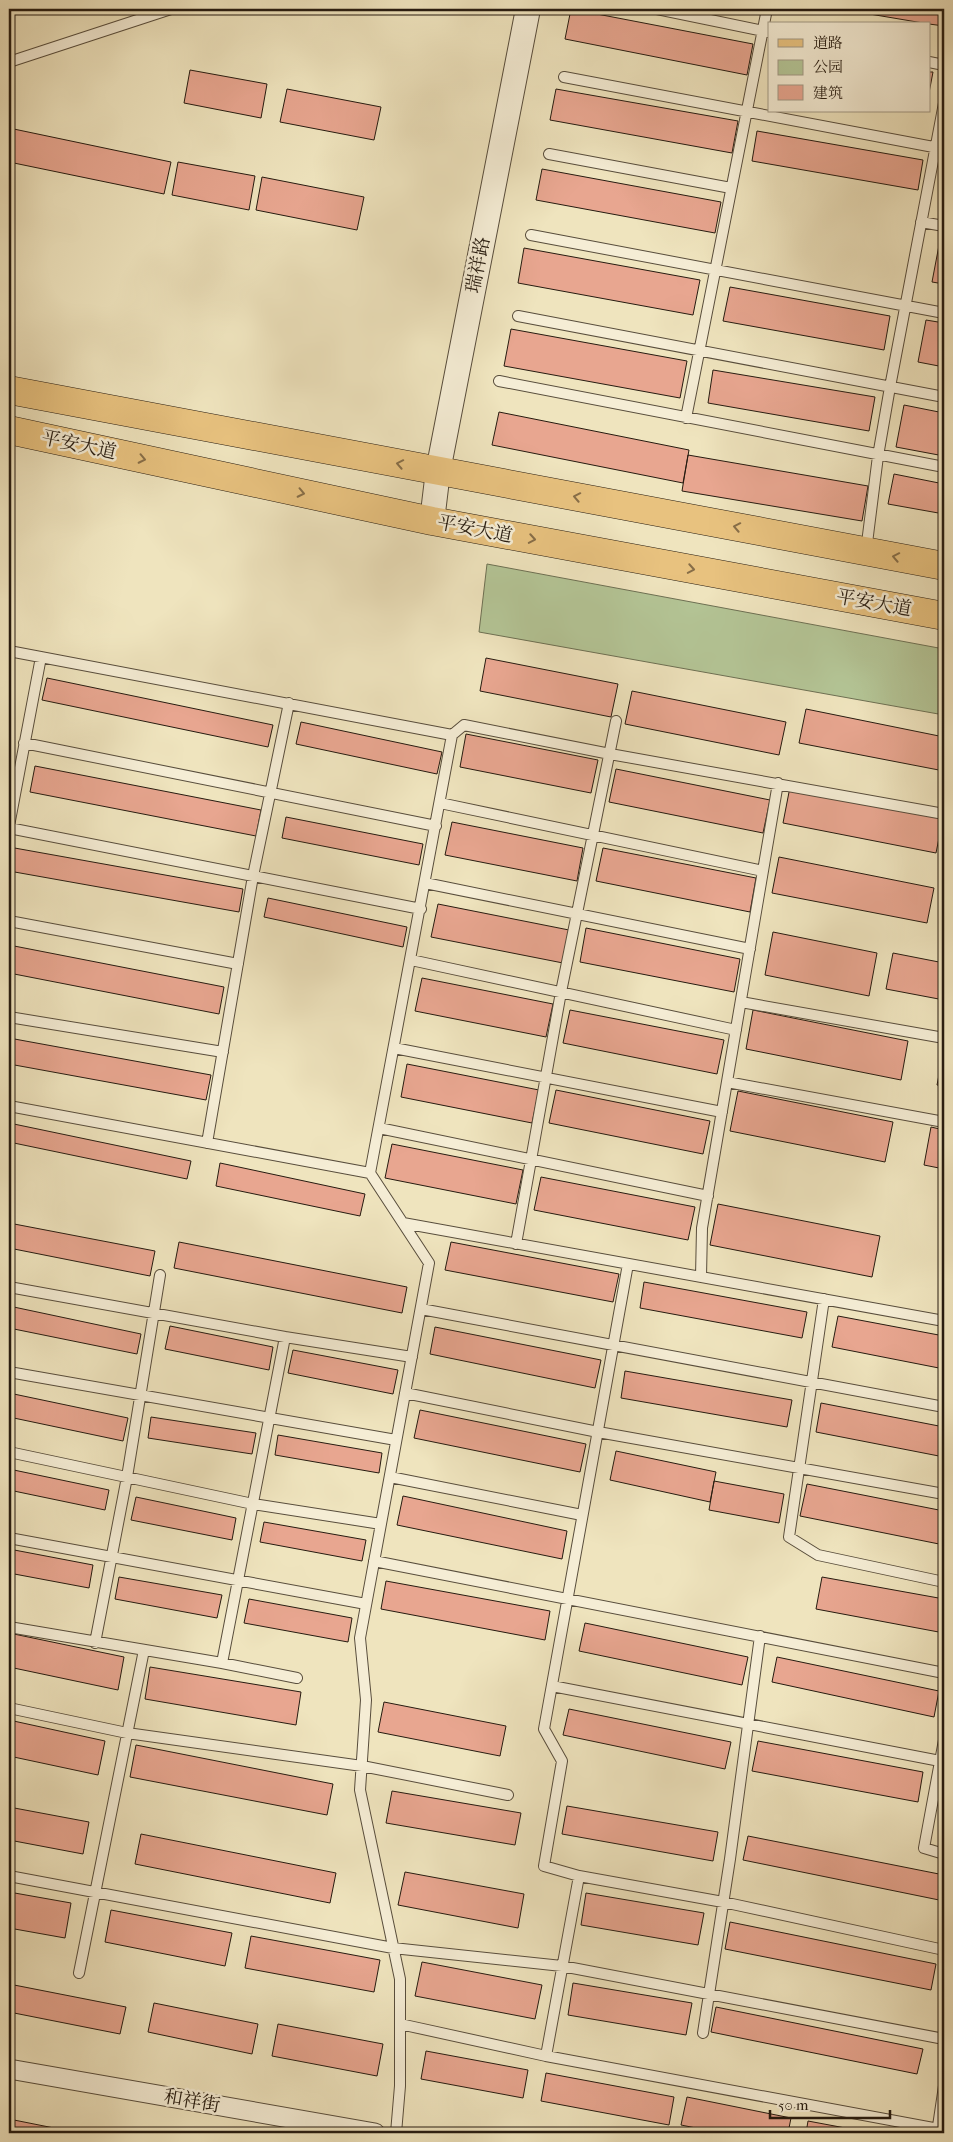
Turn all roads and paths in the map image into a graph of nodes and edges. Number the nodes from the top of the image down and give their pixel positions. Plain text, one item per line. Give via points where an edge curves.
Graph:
1 (171, 9) edge
2 (528, 9) edge
3 (657, 9) edge
4 (767, 9) edge
5 (766, 31) edge
6 (9, 62) edge
7 (930, 62) edge
8 (944, 64) edge
9 (564, 77) dead end
10 (944, 104) edge
11 (747, 111) junction
12 (940, 148) edge
13 (550, 154) dead end
14 (731, 188) junction
15 (921, 222) junction
16 (944, 226) edge
17 (532, 234) dead end
18 (715, 268) junction
19 (906, 304) junction
20 (944, 313) edge
21 (518, 316) dead end
22 (698, 351) junction
23 (499, 381) dead end
24 (890, 388) junction
25 (9, 390) edge
26 (944, 397) edge
27 (686, 418) junction
28 (9, 430) edge
29 (878, 456) junction
30 (944, 467) edge
31 (438, 471) junction
32 (432, 521) junction
33 (866, 551) junction
34 (944, 566) edge
35 (944, 616) edge
36 (9, 651) edge
37 (41, 657) junction
38 (289, 703) junction
39 (616, 721) dead end
40 (452, 735) junction
41 (24, 743) junction
42 (610, 754) junction
43 (778, 783) junction
44 (270, 794) junction
45 (440, 802) junction
46 (944, 814) edge
47 (436, 826) junction
48 (9, 827) edge
49 (593, 835) junction
50 (763, 871) junction
51 (253, 876) junction
52 (425, 883) junction
53 (421, 909) junction
54 (578, 914) junction
55 (9, 921) edge
56 (750, 949) junction
57 (411, 960) junction
58 (238, 964) junction
59 (561, 992) junction
60 (741, 1002) junction
61 (9, 1017) edge
62 (736, 1030) junction
63 (944, 1038) edge
64 (394, 1048) junction
65 (222, 1052) junction
66 (546, 1077) junction
67 (727, 1082) junction
68 (9, 1106) edge
69 (722, 1112) junction
70 (944, 1122) edge
71 (379, 1128) junction
72 (207, 1142) junction
73 (532, 1160) junction
74 (370, 1173) junction
75 (708, 1196) junction
76 (403, 1223) junction
77 (516, 1244) junction
78 (628, 1264) junction
79 (160, 1275) dead end
80 (701, 1277) junction
81 (9, 1287) edge
82 (824, 1299) junction
83 (421, 1309) junction
84 (153, 1314) junction
85 (944, 1320) edge
86 (285, 1337) junction
87 (614, 1345) junction
88 (412, 1357) junction
89 (9, 1372) edge
90 (812, 1382) junction
91 (405, 1393) junction
92 (140, 1396) junction
93 (944, 1407) edge
94 (269, 1418) junction
95 (598, 1432) junction
96 (396, 1440) junction
97 (9, 1452) edge
98 (799, 1467) junction
99 (127, 1477) junction
100 (390, 1477) junction
101 (944, 1494) edge
102 (253, 1504) junction
103 (582, 1515) junction
104 (381, 1524) junction
105 (9, 1538) edge
106 (111, 1558) junction
107 (374, 1561) junction
108 (238, 1582) junction
109 (944, 1582) edge
110 (567, 1598) junction
111 (366, 1604) junction
112 (9, 1627) edge
113 (760, 1636) junction
114 (95, 1642) junction
115 (144, 1650) junction
116 (222, 1663) junction
117 (944, 1673) edge
118 (297, 1678) dead end
119 (552, 1686) junction
120 (9, 1708) edge
121 (749, 1724) junction
122 (127, 1733) junction
123 (944, 1740) edge
124 (940, 1762) junction
125 (362, 1766) junction
126 (508, 1795) dead end
127 (944, 1854) edge
128 (9, 1876) edge
129 (579, 1876) junction
130 (95, 1893) junction
131 (723, 1902) junction
132 (393, 1948) junction
133 (944, 1950) edge
134 (562, 1966) junction
135 (79, 1973) dead end
136 (709, 1995) junction
137 (400, 2024) junction
138 (703, 2033) dead end
139 (944, 2039) edge
140 (546, 2056) junction
141 (9, 2068) edge
142 (944, 2086) edge
143 (940, 2131) edge
144 (375, 2133) edge
145 (396, 2133) edge

1 - 6 lane
2 - 31 street, 瑞祥路
3 - 5 lane
4 - 5 lane
5 - 11 lane
7 - 8 lane
9 - 11 lane
10 - 12 lane
11 - 12 lane
11 - 14 lane
12 - 15 lane
13 - 14 lane
14 - 18 lane
15 - 16 lane
15 - 19 lane
17 - 18 lane
18 - 19 lane
18 - 22 lane
19 - 20 lane
19 - 24 lane
21 - 22 lane
22 - 24 lane
22 - 27 lane
23 - 27 lane
24 - 26 lane
24 - 29 lane
31 -> 25 main road
27 - 29 lane
28 -> 32 main road, 平安大道
29 - 30 lane
29 - 33 lane
31 - 32 street, 瑞祥路
33 -> 31 main road
32 -> 35 main road, 平安大道
34 -> 33 main road
36 - 37 lane
37 - 38 lane
37 - 41 lane
38 - 40 lane
38 - 44 lane
39 - 42 lane
40 - 42 lane via 464,725
40 - 45 lane
41 - 44 lane
41 - 48 lane
42 - 43 lane
42 - 49 lane
43 - 46 lane
43 - 50 lane
44 - 47 lane
44 - 51 lane
45 - 47 lane
45 - 49 lane
47 - 52 lane
48 - 51 lane
49 - 50 lane
49 - 54 lane
50 - 56 lane
51 - 53 lane
51 - 58 lane
52 - 53 lane
52 - 54 lane
53 - 57 lane
54 - 56 lane
54 - 59 lane
55 - 58 lane
56 - 60 lane
57 - 59 lane
57 - 64 lane
58 - 65 lane
59 - 62 lane
59 - 66 lane
60 - 62 lane
60 - 63 lane
61 - 65 lane
62 - 67 lane
64 - 66 lane
64 - 71 lane
65 - 72 lane
66 - 69 lane
66 - 73 lane
67 - 69 lane
67 - 70 lane
68 - 72 lane
69 - 75 lane
71 - 73 lane
71 - 74 lane
72 - 74 lane
73 - 75 lane
73 - 77 lane
74 - 76 lane
75 - 80 lane via 702,1228
76 - 77 lane
76 - 83 lane via 429,1263
77 - 78 lane
78 - 80 lane
78 - 87 lane
79 - 84 lane
80 - 82 lane
81 - 84 lane
82 - 85 lane
82 - 90 lane
83 - 87 lane
83 - 88 lane
84 - 86 lane
84 - 92 lane
86 - 88 lane
86 - 94 lane
87 - 90 lane
87 - 95 lane
88 - 91 lane
89 - 92 lane
90 - 93 lane
90 - 98 lane
91 - 95 lane
91 - 96 lane
92 - 94 lane
92 - 99 lane
94 - 96 lane
94 - 102 lane
95 - 98 lane
95 - 103 lane
96 - 100 lane
97 - 99 lane
98 - 101 lane
98 - 109 lane via 789,1538 818,1555
99 - 102 lane
99 - 106 lane
100 - 103 lane
100 - 104 lane
102 - 104 lane
102 - 108 lane
103 - 110 lane
104 - 107 lane
105 - 106 lane
106 - 108 lane
106 - 114 lane
107 - 110 lane
107 - 111 lane
108 - 111 lane
108 - 116 lane
110 - 113 lane
110 - 119 lane
111 - 125 lane via 360,1638 366,1700
112 - 114 lane
113 - 117 lane
113 - 121 lane
114 - 115 lane
115 - 116 lane
115 - 122 lane
116 - 118 lane
119 - 121 lane
119 - 129 lane via 544,1729 562,1761 544,1866
120 - 122 lane
121 - 124 lane
121 - 131 lane
122 - 125 lane
122 - 130 lane
123 - 124 lane
124 - 127 lane via 924,1848
125 - 126 lane
125 - 132 lane via 360,1790
128 - 130 lane
129 - 131 lane
129 - 134 lane
130 - 132 lane
130 - 135 lane
131 - 133 lane
131 - 136 lane
132 - 134 lane
132 - 137 lane via 400,1979
134 - 136 lane
134 - 140 lane
136 - 138 lane
136 - 139 lane
137 - 140 lane
137 - 145 lane
140 - 143 lane
141 - 144 street, 和祥街
142 - 143 lane

